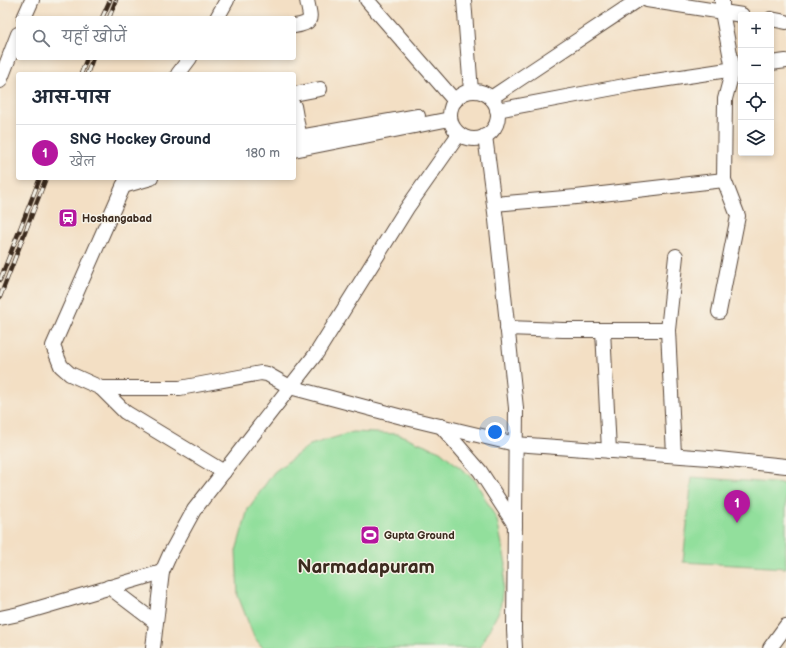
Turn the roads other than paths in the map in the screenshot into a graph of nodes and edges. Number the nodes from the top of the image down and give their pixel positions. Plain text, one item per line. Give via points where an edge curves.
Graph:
1 (32, 0) edge
2 (226, 0) edge
3 (307, 0) edge
4 (367, 0) edge
5 (464, 0) edge
6 (638, 0) edge
7 (647, 0) edge
8 (722, 6) edge
9 (738, 13) edge
10 (25, 16) edge
11 (218, 16) edge
12 (774, 20) edge
13 (786, 22) edge
14 (296, 26) edge
15 (16, 39) edge
16 (188, 60) edge
17 (786, 61) edge
18 (774, 63) edge
19 (737, 68) edge
20 (180, 72) edge
21 (0, 81) edge
22 (320, 89) dead end
23 (471, 91) junction
24 (296, 94) edge
25 (494, 104) junction
26 (452, 110) junction
27 (296, 131) edge
28 (459, 134) junction
29 (485, 136) junction
30 (297, 143) edge
31 (138, 180) edge
32 (724, 180) junction
33 (125, 182) edge
34 (494, 204) junction
35 (676, 256) dead end
36 (719, 312) dead end
37 (507, 328) junction
38 (603, 330) junction
39 (668, 330) junction
40 (290, 387) junction
41 (101, 388) junction
42 (441, 426) junction
43 (515, 444) junction
44 (609, 451) junction
45 (674, 455) junction
46 (786, 466) edge
47 (224, 472) junction
48 (515, 525) junction
49 (162, 572) junction
50 (109, 587) junction
51 (0, 618) edge
52 (155, 622) junction
53 (786, 626) edge
54 (153, 648) edge
55 (515, 648) edge
56 (770, 648) edge

1 - 10 street
2 - 11 street
3 - 14 street via 309,22
4 - 26 street
5 - 23 street
6 - 25 street
7 - 8 street
8 - 9 street
8 - 19 street
12 - 13 street
15 - 21 street
16 - 20 street
17 - 18 street
19 - 25 street
19 - 32 street via 726,99
22 - 24 street
23 - 25 street via 482,93
23 - 26 street via 462,94
25 - 29 street via 497,120 493,129
26 - 28 street via 453,127
26 - 30 street
27 - 30 street
28 - 29 street via 476,139
28 - 40 street via 407,208 316,354
29 - 34 street
31 - 33 street
32 - 34 street
32 - 36 street via 738,216
33 - 41 street via 53,346 61,366 70,374
34 - 37 street
35 - 39 street
37 - 38 street
37 - 43 street via 516,408
38 - 39 street
38 - 44 street
39 - 45 street
40 - 41 street via 261,373 180,388
40 - 42 street
40 - 47 street
41 - 47 street via 125,412
42 - 43 street
42 - 48 street via 480,471
43 - 44 street
43 - 48 street
44 - 45 street
45 - 46 street
47 - 49 street via 194,510
48 - 55 street
49 - 50 street
49 - 52 street
50 - 51 street
50 - 52 street
52 - 54 street
53 - 56 street

